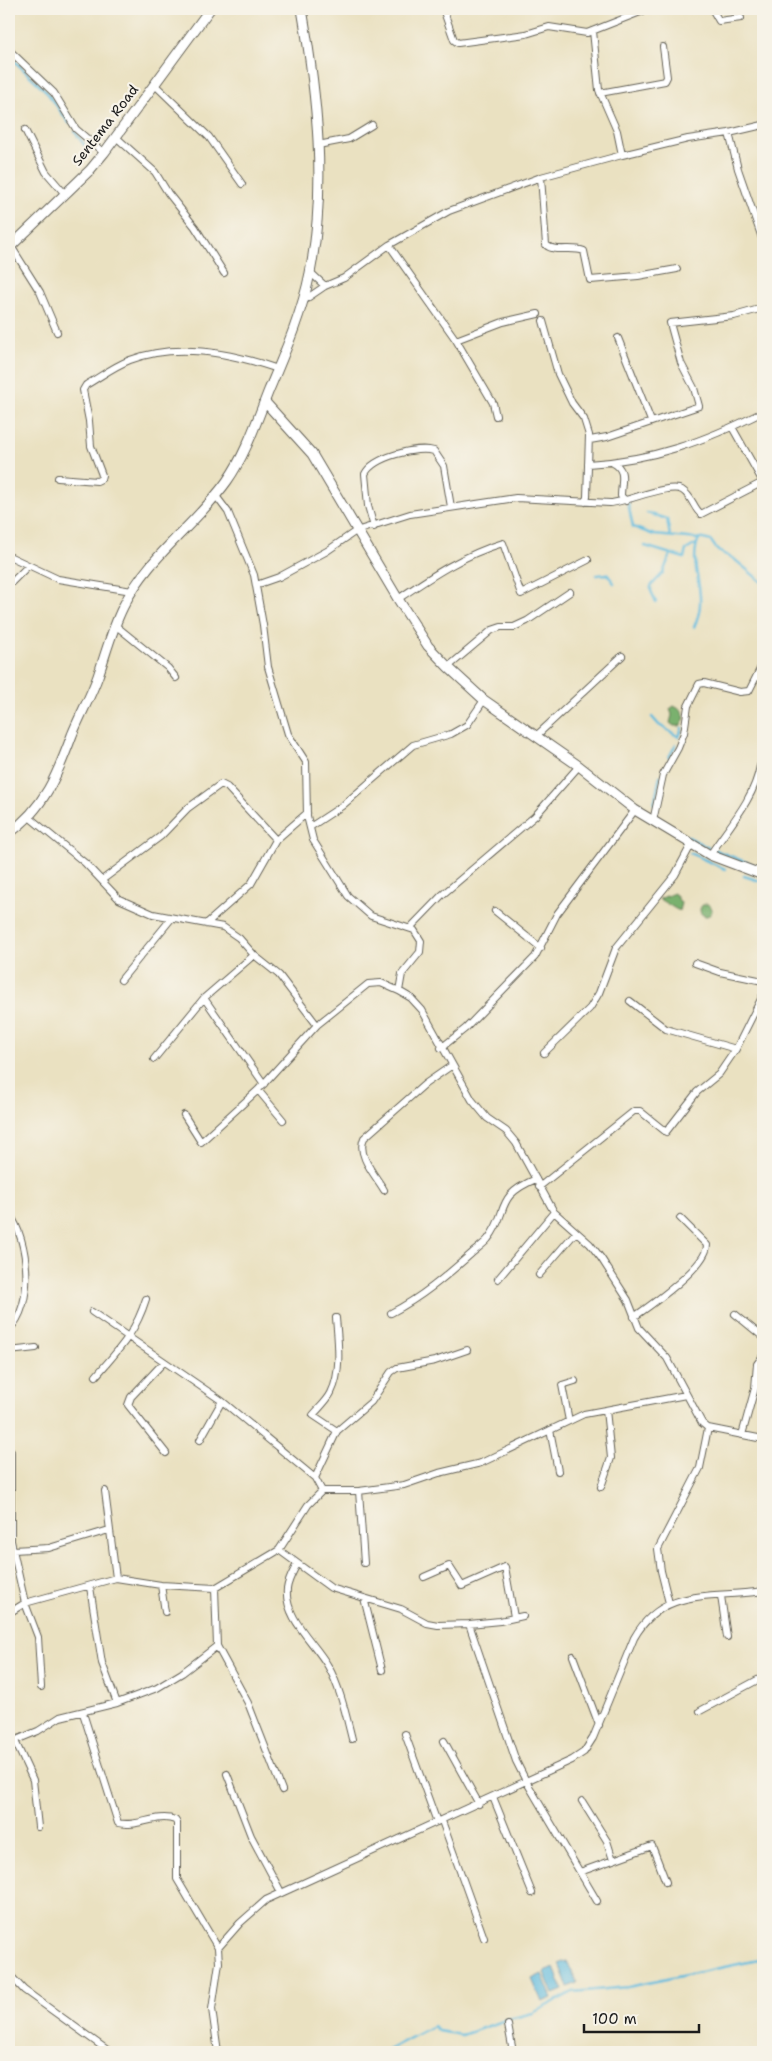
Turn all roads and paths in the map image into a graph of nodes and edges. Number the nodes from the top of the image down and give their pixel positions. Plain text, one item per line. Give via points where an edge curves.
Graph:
1 (210, 9) edge
2 (302, 9) edge
3 (443, 9) edge
4 (648, 9) edge
5 (712, 9) edge
6 (740, 18) dead end
7 (593, 31) junction
8 (662, 47) dead end
9 (9, 50) edge
10 (154, 84) junction
11 (600, 93) junction
12 (372, 125) dead end
13 (763, 125) edge
14 (25, 130) dead end
15 (729, 133) junction
16 (116, 137) junction
17 (318, 145) junction
18 (104, 153) junction
19 (622, 154) junction
20 (541, 177) junction
21 (242, 184) dead end
22 (65, 194) junction
23 (763, 241) edge
24 (389, 245) junction
25 (10, 247) edge
26 (677, 268) dead end
27 (310, 272) junction
28 (224, 273) dead end
29 (325, 286) junction
30 (303, 301) junction
31 (763, 308) edge
32 (538, 314) dead end
33 (543, 321) dead end
34 (57, 332) dead end
35 (618, 338) dead end
36 (456, 340) junction
37 (278, 369) junction
38 (264, 402) junction
39 (763, 412) edge
40 (496, 416) dead end
41 (651, 421) junction
42 (732, 427) junction
43 (590, 440) junction
44 (612, 463) junction
45 (588, 464) junction
46 (58, 478) dead end
47 (763, 482) edge
48 (216, 496) junction
49 (626, 501) junction
50 (585, 502) junction
51 (451, 507) junction
52 (374, 526) junction
53 (356, 531) junction
54 (9, 556) edge
55 (588, 560) dead end
56 (28, 566) junction
57 (9, 585) edge
58 (256, 585) junction
59 (132, 591) junction
60 (570, 592) dead end
61 (398, 600) junction
62 (115, 625) junction
63 (622, 656) dead end
64 (763, 663) edge
65 (448, 668) junction
66 (176, 678) dead end
67 (484, 700) junction
68 (536, 736) junction
69 (579, 766) junction
70 (760, 766) dead end
71 (635, 810) junction
72 (307, 813) junction
73 (28, 817) junction
74 (653, 821) junction
75 (310, 827) junction
76 (9, 832) edge
77 (276, 840) junction
78 (691, 845) junction
79 (710, 855) junction
80 (763, 875) edge
81 (102, 880) junction
82 (495, 911) dead end
83 (171, 918) junction
84 (206, 924) junction
85 (410, 928) junction
86 (541, 948) junction
87 (254, 955) junction
88 (695, 963) dead end
89 (121, 980) dead end
90 (763, 981) edge
91 (399, 991) junction
92 (763, 995) edge
93 (204, 998) junction
94 (630, 1001) dead end
95 (317, 1025) junction
96 (441, 1048) junction
97 (736, 1049) junction
98 (544, 1053) dead end
99 (154, 1059) dead end
100 (451, 1066) junction
101 (264, 1084) junction
102 (258, 1090) junction
103 (184, 1115) dead end
104 (283, 1120) dead end
105 (536, 1179) junction
106 (539, 1187) junction
107 (384, 1190) dead end
108 (554, 1212) junction
109 (9, 1214) edge
110 (680, 1218) dead end
111 (576, 1232) junction
112 (539, 1275) dead end
113 (498, 1279) dead end
114 (146, 1299) dead end
115 (92, 1312) dead end
116 (391, 1313) dead end
117 (735, 1314) dead end
118 (634, 1317) junction
119 (336, 1318) dead end
120 (9, 1329) edge
121 (129, 1336) junction
122 (763, 1337) edge
123 (36, 1348) dead end
124 (467, 1350) dead end
125 (9, 1351) edge
126 (763, 1356) edge
127 (164, 1362) junction
128 (96, 1376) dead end
129 (575, 1381) dead end
130 (686, 1394) junction
131 (222, 1401) junction
132 (606, 1410) junction
133 (569, 1422) junction
134 (708, 1428) junction
135 (550, 1430) junction
136 (337, 1432) junction
137 (742, 1435) junction
138 (763, 1439) edge
139 (200, 1440) dead end
140 (11, 1452) dead end
141 (166, 1453) dead end
142 (558, 1471) dead end
143 (315, 1478) junction
144 (602, 1487) dead end
145 (105, 1491) dead end
146 (359, 1491) junction
147 (322, 1492) junction
148 (109, 1530) junction
149 (13, 1550) junction
150 (279, 1550) junction
151 (364, 1563) dead end
152 (297, 1564) junction
153 (424, 1577) dead end
154 (116, 1578) junction
155 (161, 1585) junction
156 (90, 1587) junction
157 (215, 1588) junction
158 (763, 1591) edge
159 (721, 1596) junction
160 (364, 1598) junction
161 (669, 1602) junction
162 (25, 1604) junction
163 (165, 1612) dead end
164 (9, 1613) edge
165 (524, 1616) dead end
166 (514, 1617) junction
167 (469, 1624) junction
168 (728, 1636) dead end
169 (217, 1646) junction
170 (573, 1656) dead end
171 (382, 1670) dead end
172 (763, 1677) edge
173 (42, 1687) dead end
174 (117, 1703) junction
175 (700, 1711) dead end
176 (83, 1713) junction
177 (599, 1725) junction
178 (405, 1734) dead end
179 (352, 1739) dead end
180 (444, 1741) dead end
181 (12, 1742) edge
182 (227, 1774) dead end
183 (526, 1781) junction
184 (282, 1790) dead end
185 (493, 1797) junction
186 (582, 1801) dead end
187 (479, 1804) junction
188 (440, 1821) junction
189 (38, 1827) dead end
190 (613, 1860) junction
191 (580, 1872) junction
192 (666, 1882) dead end
193 (280, 1892) junction
194 (532, 1893) dead end
195 (597, 1901) dead end
196 (484, 1938) dead end
197 (218, 1948) junction
198 (9, 1974) edge
199 (508, 2025) dead end
200 (110, 2052) edge
201 (218, 2052) edge
202 (512, 2052) edge

1 - 10 street, Sentema Road
2 - 17 street
3 - 7 street via 458,43 526,34 549,27 586,33
4 - 7 street
5 - 6 street via 719,21
7 - 11 street
8 - 11 street via 665,81
9 - 18 street via 54,93 76,128
10 - 16 street, Sentema Road
10 - 21 street via 209,136
11 - 19 street via 617,131
12 - 17 street via 348,139
13 - 15 street
14 - 22 street via 46,172
15 - 19 street via 688,138
15 - 23 street
16 - 18 street, Sentema Road
16 - 28 street via 155,172
17 - 27 street via 317,210
18 - 22 street, Sentema Road
19 - 20 street
20 - 24 street via 449,210
20 - 26 street via 546,245 584,251 590,280 638,276
22 - 25 street, Sentema Road
24 - 29 street via 344,278
24 - 36 street
25 - 34 street via 40,292
27 - 29 street
27 - 30 street
29 - 30 street
30 - 37 street
31 - 41 street via 734,316 670,323 681,364 699,406
32 - 36 street via 503,322
33 - 43 street via 558,374 584,419
35 - 41 street
36 - 40 street via 493,403
37 - 38 street
37 - 46 street via 202,352 159,352 124,363 86,384 83,390 90,421 91,446 101,479
38 - 48 street via 236,467
38 - 53 street via 312,454
39 - 42 street
41 - 43 street
42 - 44 street via 688,445
42 - 47 street
43 - 45 street
44 - 45 street
44 - 49 street via 623,471 621,496
45 - 50 street
47 - 49 street via 701,514 693,499 676,488 656,490
48 - 58 street via 228,512
48 - 59 street via 158,555
49 - 50 street
50 - 51 street via 516,498
51 - 52 street via 410,514
51 - 52 street via 444,466 434,451 392,456 377,461 365,474 368,506
52 - 53 street
53 - 58 street via 327,551
53 - 61 street
54 - 56 street
55 - 61 street via 521,594 503,543 448,565
56 - 57 street
56 - 59 street via 58,579
58 - 72 street via 268,668 288,734 306,762
59 - 62 street
60 - 65 street via 527,621 514,627 492,630
61 - 65 street via 428,646
62 - 66 street
62 - 73 street via 98,677 62,765
63 - 68 street
64 - 74 street via 749,692 704,682 699,684 688,706 684,734 663,775
65 - 67 street
67 - 68 street
67 - 75 street via 467,725 451,734 412,745 342,806
68 - 69 street
69 - 71 street
69 - 85 street via 535,816 442,895
70 - 79 street via 757,782 748,799
71 - 74 street
71 - 86 street via 557,914
72 - 75 street
72 - 77 street
73 - 76 street
73 - 81 street
74 - 78 street
75 - 85 street via 313,840 348,896 371,916
77 - 81 street via 228,787 221,784 188,808 161,836
77 - 84 street via 250,884
78 - 79 street
78 - 98 street via 675,875 616,948 590,1008
79 - 80 street
81 - 83 street via 114,896 127,904
82 - 86 street
83 - 84 street
83 - 89 street
84 - 87 street via 231,932
85 - 91 street via 418,934 422,946 402,974
86 - 96 street via 471,1023
87 - 93 street
87 - 95 street via 278,975
88 - 90 street
91 - 95 street via 372,982
91 - 96 street via 422,1010
92 - 97 street
93 - 99 street
93 - 101 street
94 - 97 street via 666,1029
95 - 101 street
96 - 100 street
97 - 106 street via 666,1132 640,1112 634,1112
100 - 105 street via 479,1109 506,1130 516,1143
100 - 107 street via 425,1084 364,1138 364,1156
101 - 102 street
102 - 103 street via 201,1142
102 - 104 street
105 - 106 street
105 - 116 street via 512,1192 483,1244 417,1300
106 - 108 street
108 - 111 street
108 - 113 street
109 - 120 street via 25,1251 24,1298 17,1320
110 - 118 street via 704,1240 707,1245 705,1255 683,1279
111 - 112 street
111 - 118 street via 602,1258 628,1300
114 - 121 street via 139,1321
115 - 121 street
117 - 122 street
118 - 130 street via 639,1328 667,1358
119 - 136 street via 338,1352 331,1393 313,1415
121 - 127 street
121 - 128 street
123 - 125 street
124 - 136 street via 397,1368 371,1402
126 - 137 street via 757,1364 755,1388
127 - 131 street
127 - 141 street via 131,1397 128,1405
129 - 133 street via 562,1385
130 - 132 street
130 - 134 street
131 - 139 street
131 - 143 street
132 - 133 street via 584,1414
132 - 144 street via 611,1458
133 - 135 street
134 - 137 street
134 - 161 street via 700,1468 658,1548
135 - 142 street
135 - 146 street via 481,1463 404,1485
136 - 143 street
137 - 138 street
140 - 149 street
143 - 147 street
145 - 148 street
146 - 147 street
146 - 151 street
147 - 150 street via 308,1505
148 - 149 street via 49,1548
148 - 154 street
149 - 162 street
150 - 152 street
150 - 157 street
152 - 160 street via 331,1588
152 - 179 street via 288,1581 287,1597 298,1627 328,1666 345,1708
153 - 166 street via 449,1566 462,1586 505,1568
154 - 155 street
154 - 156 street
155 - 157 street
155 - 163 street
156 - 162 street
156 - 174 street via 102,1663
157 - 169 street
158 - 159 street
159 - 161 street via 687,1597
159 - 168 street
160 - 167 street via 401,1609 427,1623
160 - 171 street
161 - 177 street via 642,1623
162 - 164 street
162 - 173 street via 38,1637
165 - 166 street
166 - 167 street
167 - 183 street
169 - 174 street via 157,1688
169 - 184 street via 248,1703
170 - 177 street
172 - 175 street
174 - 176 street
176 - 181 street via 60,1717 38,1732
176 - 197 street via 118,1823 175,1820 177,1879
177 - 183 street via 584,1752
178 - 188 street
180 - 187 street
181 - 189 street via 33,1780
182 - 193 street via 251,1836
183 - 185 street
183 - 191 street
185 - 187 street
185 - 194 street
186 - 190 street via 607,1841
187 - 188 street
188 - 193 street
188 - 196 street
190 - 191 street
190 - 192 street via 652,1846
191 - 195 street
193 - 197 street via 256,1907
197 - 201 street via 212,2009
198 - 200 street via 24,1990
199 - 202 street

